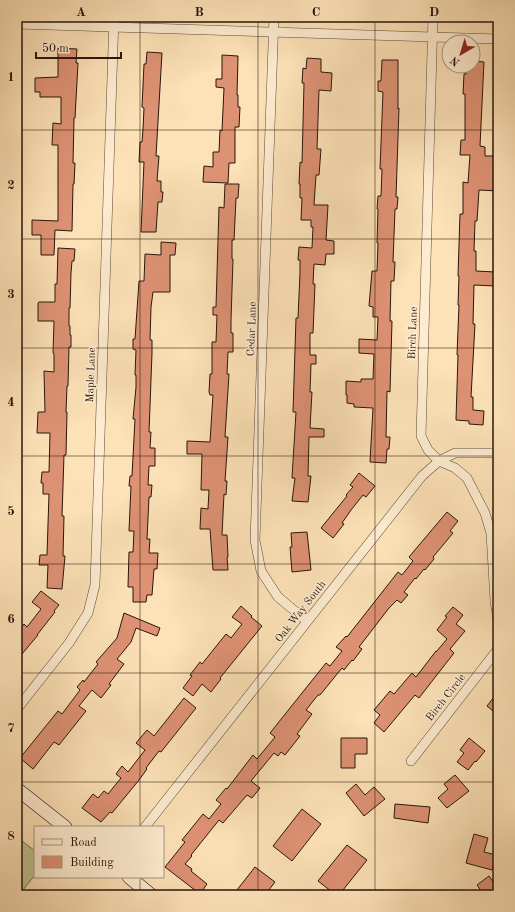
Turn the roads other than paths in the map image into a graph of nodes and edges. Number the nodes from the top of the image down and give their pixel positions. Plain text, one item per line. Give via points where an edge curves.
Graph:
1 (114, 17) edge
2 (274, 17) edge
3 (433, 17) edge
4 (17, 24) edge
5 (114, 27) junction
6 (273, 32) junction
7 (432, 37) junction
8 (498, 39) edge
9 (498, 453) edge
10 (439, 461) junction
11 (498, 621) edge
12 (307, 622) junction
13 (498, 649) edge
14 (17, 709) edge
15 (411, 760) dead end
16 (17, 789) edge
17 (64, 826) edge
18 (146, 826) edge
19 (130, 878) edge
20 (151, 895) edge

1 - 5 street, Maple Lane
2 - 6 street, Cedar Lane
3 - 7 street, Birch Lane
4 - 5 street
5 - 6 street
5 - 14 street, Maple Lane via 95,585 88,613 69,643
6 - 7 street
6 - 12 street, Cedar Lane via 255,540 261,572 278,597
7 - 8 street
7 - 10 street, Birch Lane via 421,436 428,450
9 - 10 street, Oak Way South via 456,453
10 - 11 street, Birch Lane via 455,468 466,478 485,513 491,533
10 - 12 street, Oak Way South via 422,476
12 - 18 street, Oak Way South
13 - 15 street, Birch Circle
16 - 17 street
19 - 20 street

